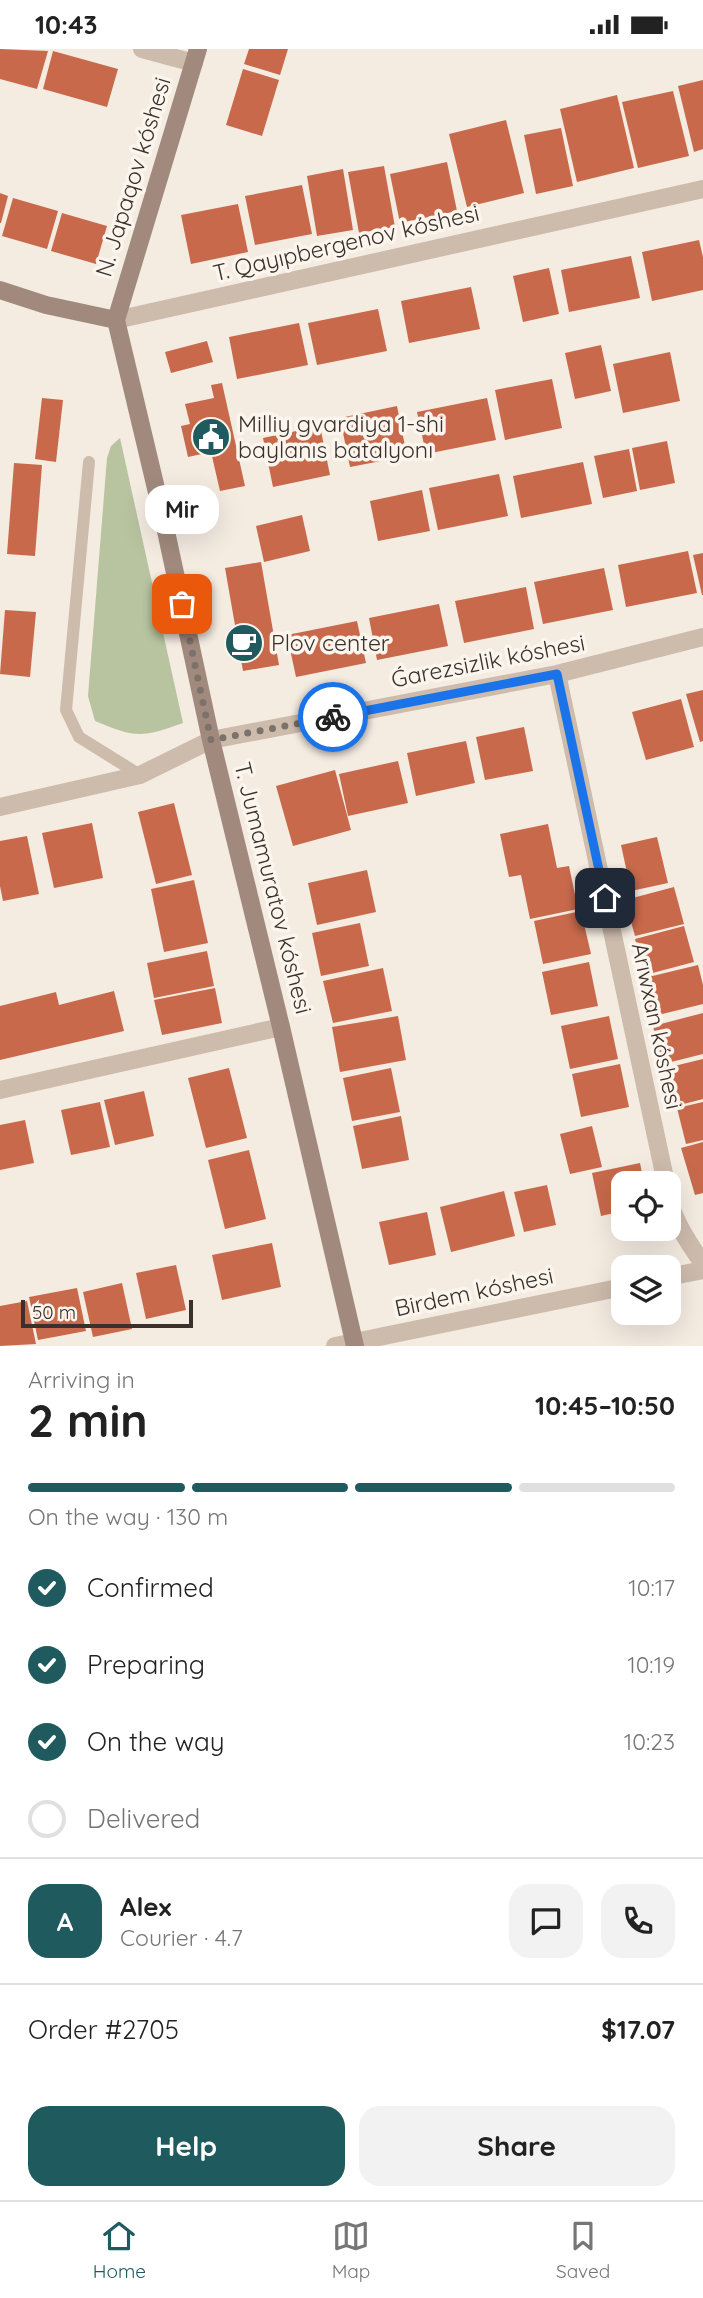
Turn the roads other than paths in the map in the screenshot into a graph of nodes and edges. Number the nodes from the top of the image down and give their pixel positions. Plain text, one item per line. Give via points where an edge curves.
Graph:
1 (142, 49) edge
2 (196, 56) edge
3 (703, 189) edge
4 (0, 291) edge
5 (116, 320) junction
6 (89, 461) dead end
7 (703, 637) edge
8 (557, 674) junction
9 (211, 740) junction
10 (140, 775) junction
11 (0, 807) edge
12 (281, 1027) junction
13 (0, 1090) edge
14 (663, 1171) edge
15 (681, 1229) edge
16 (703, 1263) edge
17 (703, 1270) edge
18 (681, 1274) edge
19 (611, 1290) edge
20 (354, 1344) edge
21 (335, 1346) edge

1 - 2 street
2 - 5 main road, N. Japaqov kóshesi
3 - 5 street, T. Qayıpbergenov kóshesi
4 - 5 main road, T. Qayıpbergenov kóshesi
5 - 9 main road, T. Jumamuratov kóshesi
6 - 10 lane via 66,710 79,737
7 - 8 street, Ǵarezsizlik kóshesi
8 - 9 street, Ǵarezsizlik kóshesi
8 - 14 street, Arıwxan kóshesi
9 - 10 street, Ǵarezsizlik kóshesi
9 - 12 main road, T. Jumamuratov kóshesi
10 - 11 street, Ǵarezsizlik kóshesi
12 - 13 street
12 - 20 main road, T. Jumamuratov kóshesi
15 - 16 street
17 - 18 street
19 - 20 street, Birdem kóshesi
20 - 21 street, Birdem kóshesi

